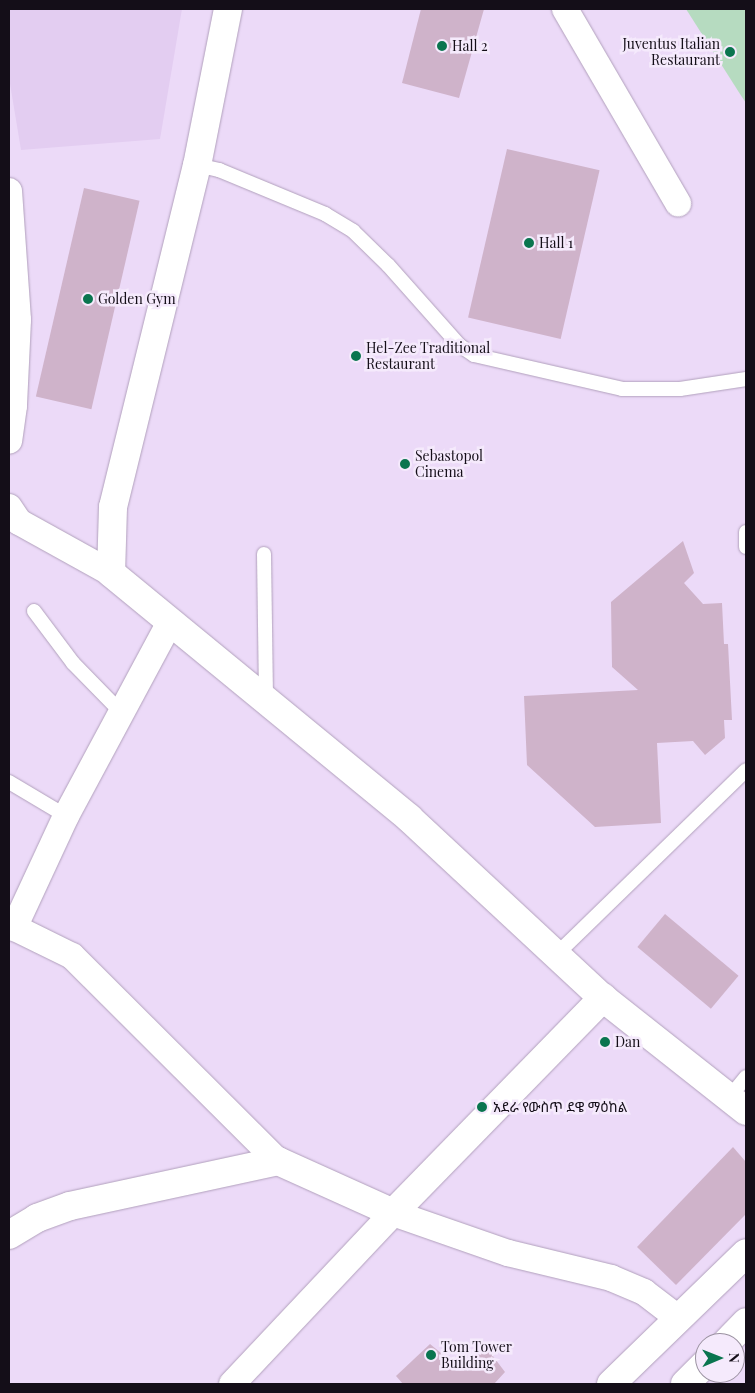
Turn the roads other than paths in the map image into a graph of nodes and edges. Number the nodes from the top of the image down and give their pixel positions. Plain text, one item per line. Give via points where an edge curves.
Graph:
1 (228, 9) edge
2 (565, 9) edge
3 (197, 165) junction
4 (9, 191) edge
5 (678, 204) dead end
6 (746, 379) edge
7 (9, 441) edge
8 (9, 507) edge
9 (746, 532) edge
10 (746, 547) edge
11 (264, 554) dead end
12 (111, 574) junction
13 (34, 611) dead end
14 (170, 622) junction
15 (266, 700) junction
16 (122, 712) junction
17 (746, 770) edge
18 (9, 782) edge
19 (66, 816) junction
20 (11, 927) edge
21 (558, 953) junction
22 (603, 998) junction
23 (746, 1077) edge
24 (738, 1104) edge
25 (278, 1161) junction
26 (393, 1213) junction
27 (9, 1235) edge
28 (746, 1253) edge
29 (678, 1318) junction
30 (746, 1322) edge
31 (736, 1333) edge
32 (695, 1374) edge
33 (232, 1384) edge
34 (611, 1384) edge
35 (685, 1384) edge

1 - 3 street
2 - 5 street
3 - 6 lane via 219,170 316,211 352,231 388,265 458,345 474,354 622,389 680,389
3 - 12 street via 113,507
4 - 7 street via 18,320
8 - 12 street via 18,522
9 - 10 lane
11 - 15 lane
12 - 14 street
13 - 16 lane via 73,663
14 - 15 street
14 - 16 street
15 - 21 street via 409,818
16 - 19 street
17 - 21 lane
18 - 19 lane
19 - 20 street
20 - 25 street via 72,956
21 - 22 street
22 - 24 street
22 - 26 street
23 - 24 lane
25 - 26 street
25 - 27 street via 70,1206 37,1218
26 - 29 street via 508,1253 611,1278 644,1292
26 - 33 street
28 - 29 street
29 - 34 street
30 - 31 street
32 - 35 street

